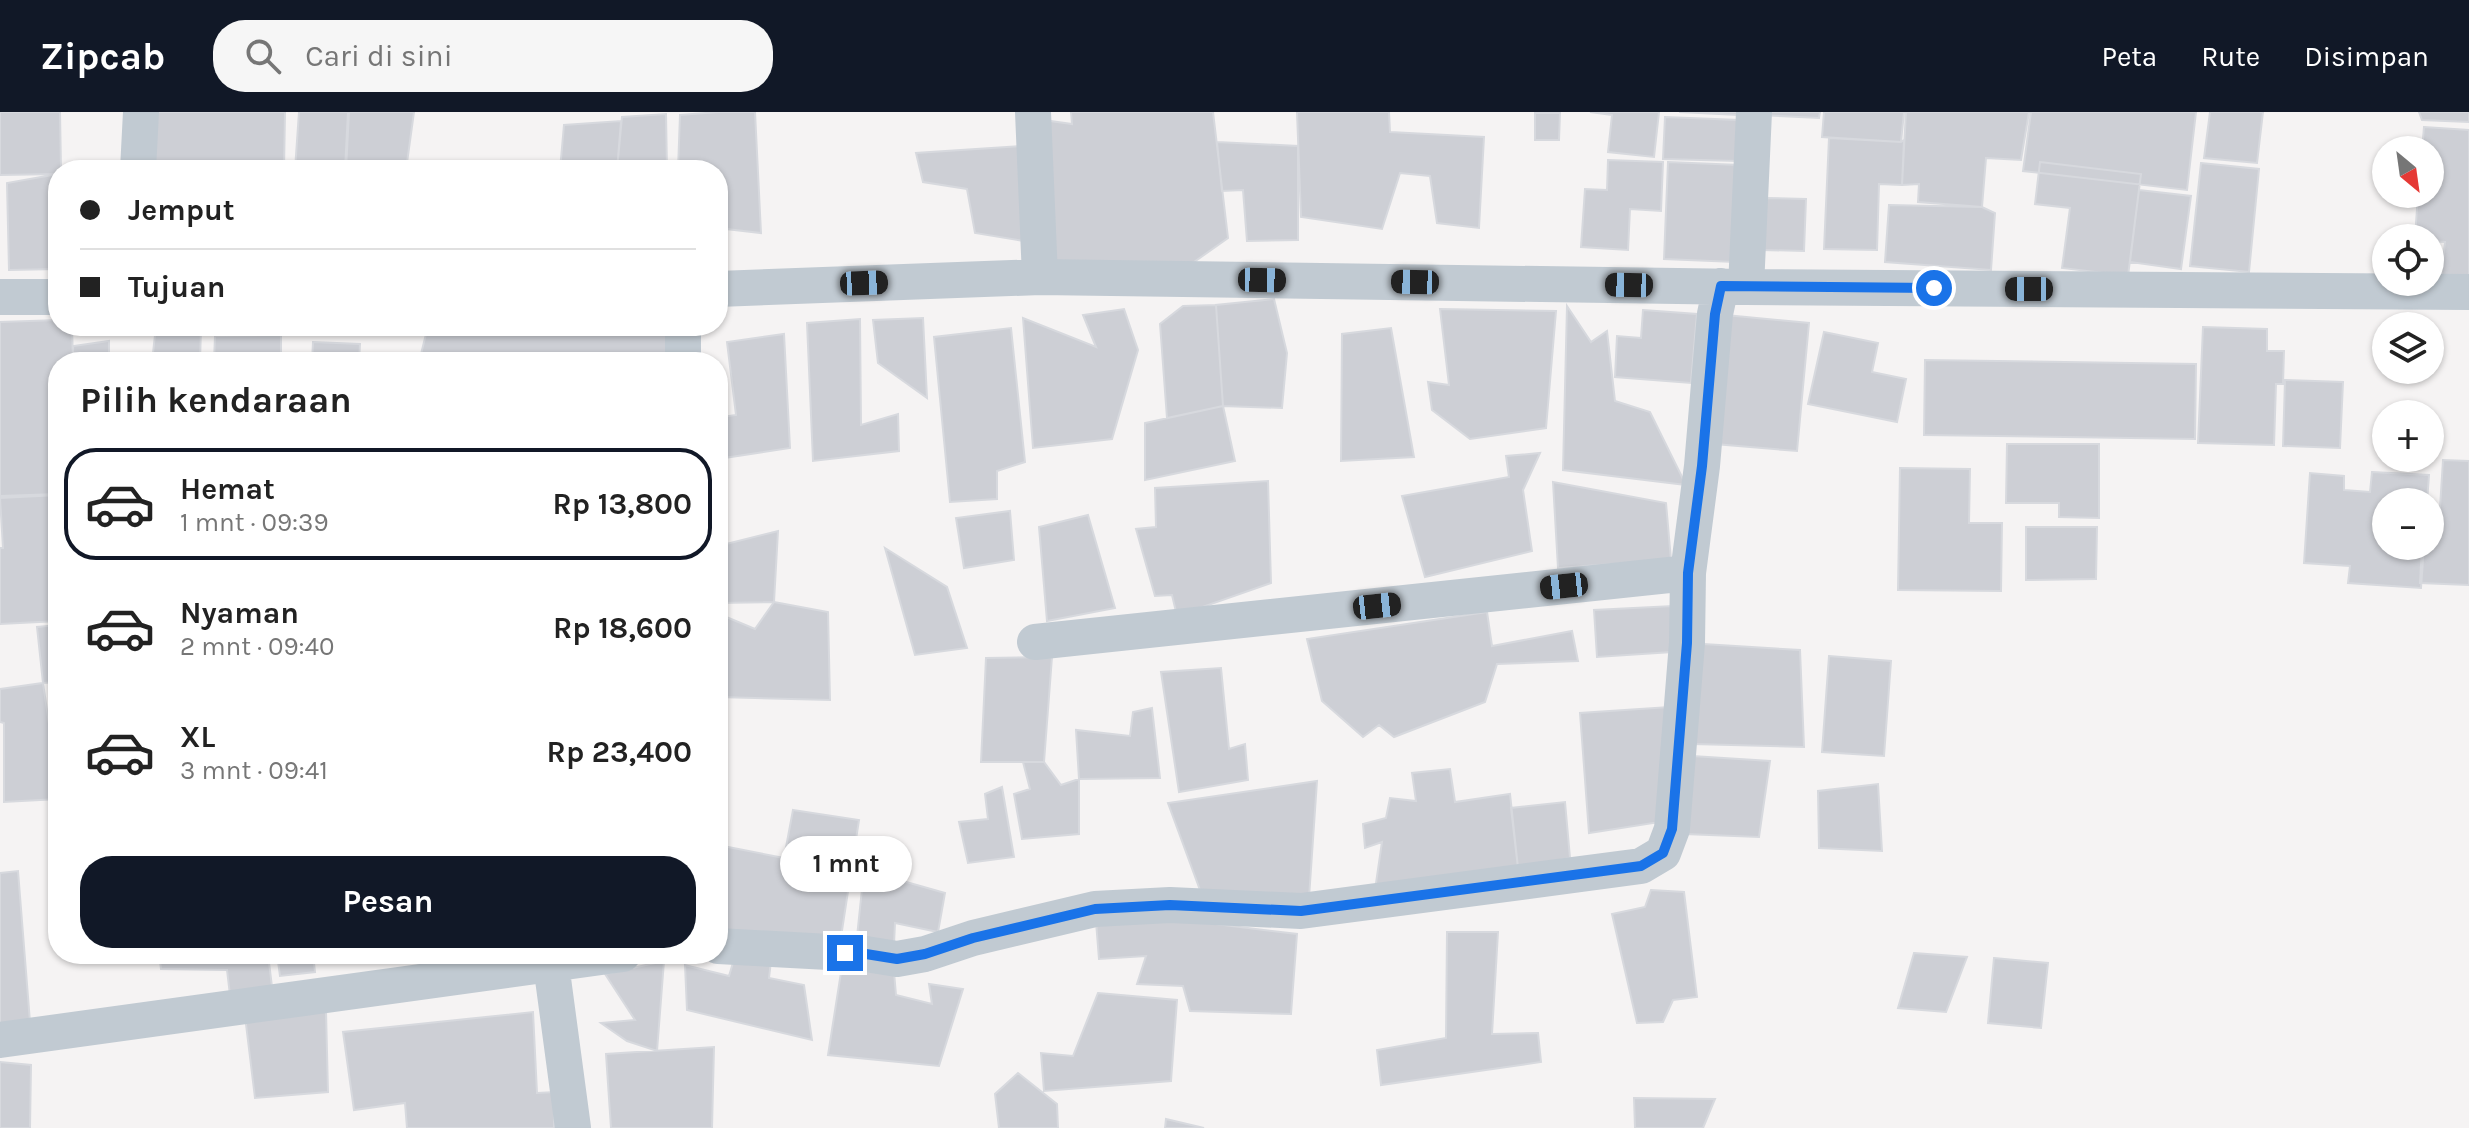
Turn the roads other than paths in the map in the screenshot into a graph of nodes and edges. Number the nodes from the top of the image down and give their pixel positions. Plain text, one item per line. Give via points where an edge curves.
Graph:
1 (141, 112) edge
2 (1033, 112) edge
3 (1754, 112) edge
4 (139, 160) edge
5 (1040, 277) junction
6 (1734, 286) junction
7 (728, 289) edge
8 (2469, 292) edge
9 (0, 297) edge
10 (48, 297) edge
11 (1688, 573) junction
12 (1035, 642) dead end
13 (728, 947) edge
14 (551, 964) joint
15 (0, 1040) edge
16 (573, 1128) edge

1 - 4 street
2 - 5 street
3 - 6 street
5 - 6 street
5 - 7 street
6 - 8 street
6 - 11 street via 1715,314
9 - 10 street
11 - 12 street
11 - 13 street via 1672,829 1663,853 1641,866 1301,911 1170,905 1095,909 897,959
14 - 15 street
14 - 16 street

